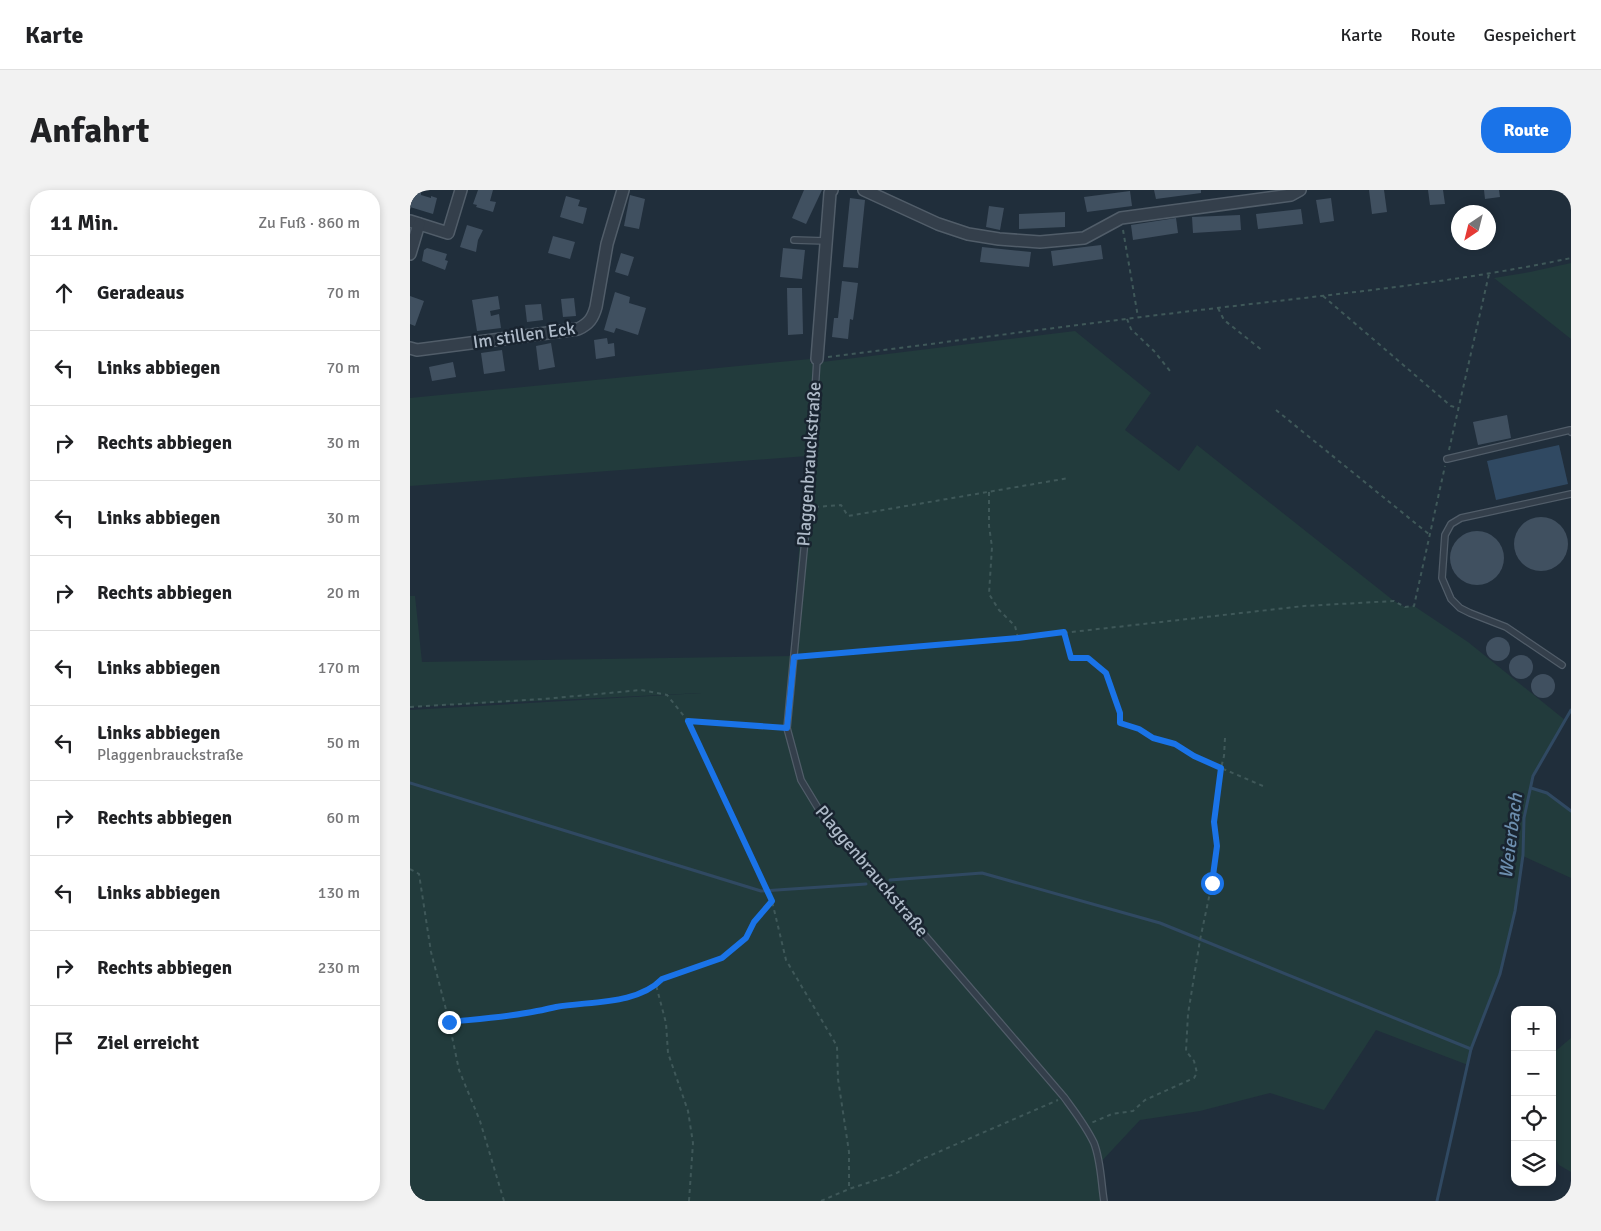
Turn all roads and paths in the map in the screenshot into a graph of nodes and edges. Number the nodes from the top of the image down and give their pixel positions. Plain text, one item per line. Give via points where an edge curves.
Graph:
1 (461, 190) edge
2 (623, 190) edge
3 (832, 190) edge
4 (864, 190) edge
5 (1300, 190) edge
6 (1121, 218) junction
7 (414, 222) edge
8 (794, 240) dead end
9 (826, 241) junction
10 (410, 254) edge
11 (1571, 258) edge
12 (1322, 296) junction
13 (1218, 308) junction
14 (1138, 317) junction
15 (1127, 319) junction
16 (410, 348) edge
17 (1263, 351) dead end
18 (816, 359) junction
19 (1170, 371) dead end
20 (1458, 408) dead end
21 (1276, 410) dead end
22 (1571, 431) edge
23 (1447, 459) dead end
24 (1069, 478) dead end
25 (989, 492) junction
26 (1571, 494) edge
27 (808, 508) junction
28 (1430, 534) dead end
29 (1394, 601) dead end
30 (1064, 632) junction
31 (1018, 638) junction
32 (794, 657) junction
33 (1562, 666) dead end
34 (410, 708) edge
35 (688, 721) junction
36 (787, 728) junction
37 (1224, 738) dead end
38 (1221, 768) junction
39 (1263, 786) dead end
40 (410, 869) edge
41 (772, 901) junction
42 (656, 985) junction
43 (449, 1022) junction
44 (1064, 1097) junction
45 (1084, 1126) junction
46 (850, 1189) junction
47 (504, 1201) edge
48 (689, 1201) edge
49 (821, 1201) edge
50 (1104, 1201) edge

1 - 7 street via 448,233
2 - 16 street, Im stillen Eck via 607,244 596,307 585,326 427,349
3 - 9 street, Plaggenbrauckstraße
4 - 6 street via 938,224 968,234 999,239 1040,242 1084,238
5 - 6 street via 1291,196
6 - 14 path
7 - 10 street
8 - 9 lane
9 - 18 street, Plaggenbrauckstraße
11 - 12 path via 1489,274
12 - 13 path
12 - 20 path via 1451,406
13 - 14 path
13 - 17 path via 1224,320
14 - 15 path
15 - 18 path
15 - 19 path via 1131,329
18 - 27 lane, Plaggenbrauckstraße
21 - 28 path
22 - 23 lane
24 - 25 path
25 - 27 path via 848,516 841,505
25 - 31 path via 992,547 988,594 1015,626
26 - 33 lane via 1461,518 1451,524 1445,535 1442,578 1451,599 1460,608 1506,627
27 - 32 lane, Plaggenbrauckstraße
29 - 30 path via 1304,606
30 - 31 path
30 - 38 path via 1071,658 1088,658 1106,673 1120,713 1120,723 1175,744
31 - 32 path
32 - 36 lane, Plaggenbrauckstraße
34 - 35 path via 641,690 667,696
35 - 36 path
35 - 41 path
36 - 44 lane, Plaggenbrauckstraße via 801,780 824,818
37 - 38 path
38 - 39 path
38 - 45 path via 1214,822 1217,846 1188,1014 1186,1051 1197,1072 1194,1078 1145,1100 1133,1111 1112,1114
40 - 43 path via 419,874 431,952
41 - 42 path via 754,922 746,938 722,958 662,979
41 - 46 path via 786,960 837,1046
42 - 43 path via 617,999
42 - 48 path via 666,1023 668,1053 688,1111 693,1143
43 - 47 path via 459,1070 480,1121
44 - 45 lane, Plaggenbrauckstraße
44 - 46 path via 895,1174
45 - 50 lane, Plaggenbrauckstraße via 1094,1144
46 - 49 path

